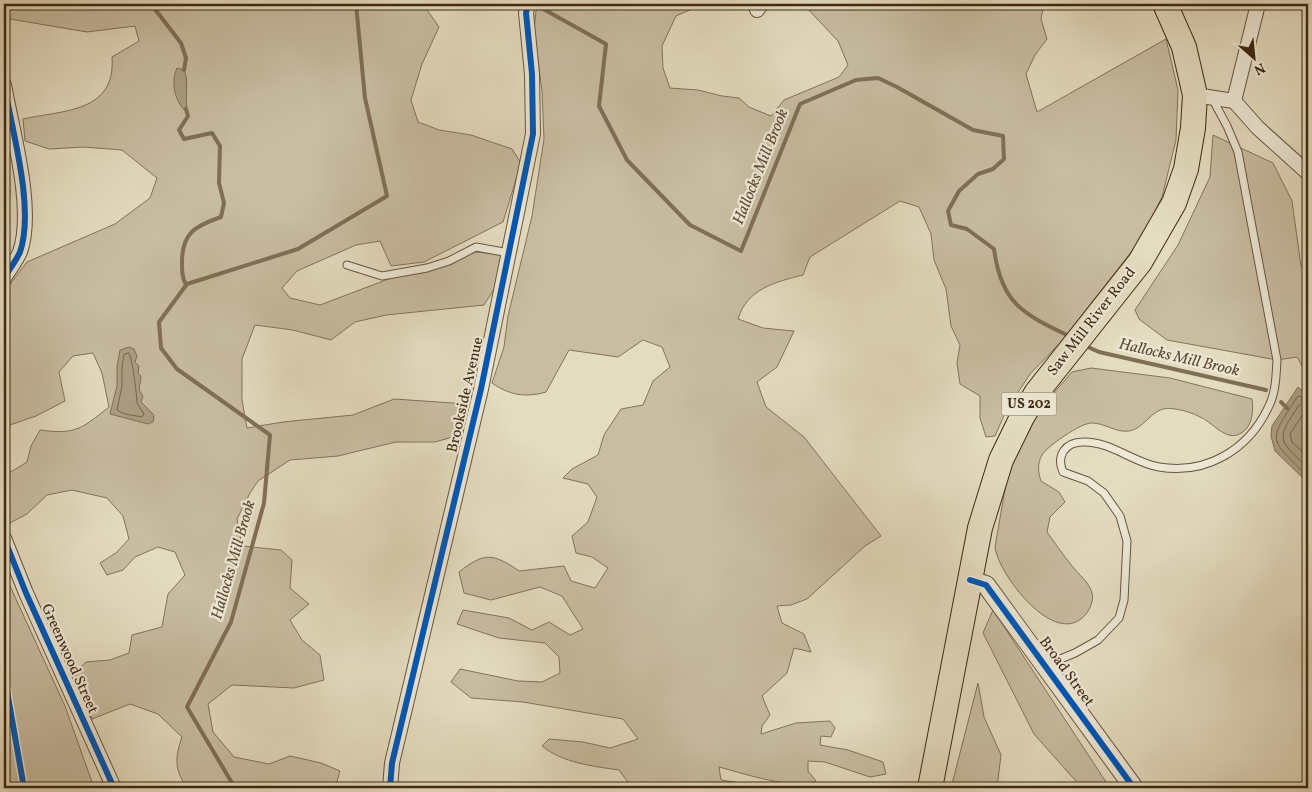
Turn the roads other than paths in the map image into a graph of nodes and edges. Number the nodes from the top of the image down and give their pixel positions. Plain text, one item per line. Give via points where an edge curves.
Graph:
1 (528, 4) edge
2 (1165, 4) edge
3 (1258, 4) edge
4 (4, 85) edge
5 (1203, 96) junction
6 (1234, 101) junction
7 (1308, 173) edge
8 (510, 253) junction
9 (346, 265) dead end
10 (4, 278) edge
11 (4, 538) edge
12 (970, 580) junction
13 (1046, 665) junction
14 (114, 788) edge
15 (390, 788) edge
16 (930, 788) edge
17 (1134, 788) edge

1 - 8 street, Brookside Avenue via 533,134
2 - 5 highway, Saw Mill River Road / US 202
3 - 6 street
4 - 10 street via 24,199 24,230 19,252
5 - 6 street
5 - 12 highway, Saw Mill River Road / US 202 via 1186,169 1174,202 1140,262 1037,392 1001,460
5 - 13 lane via 1228,126 1238,152 1277,360 1275,387 1255,431 1234,451 1211,463 1186,469 1158,467 1105,446 1084,442 1070,444 1061,453 1060,464 1064,472 1088,481 1104,493 1120,516 1127,541 1124,600 1119,618 1098,640
6 - 7 street via 1258,128
8 - 9 lane via 476,247 427,268 382,276
8 - 15 street, Brookside Avenue via 481,390 392,763
11 - 14 street, Greenwood Street
12 - 13 street, Broad Street via 986,585
12 - 16 highway, Saw Mill River Road / US 202
13 - 17 street, Broad Street

